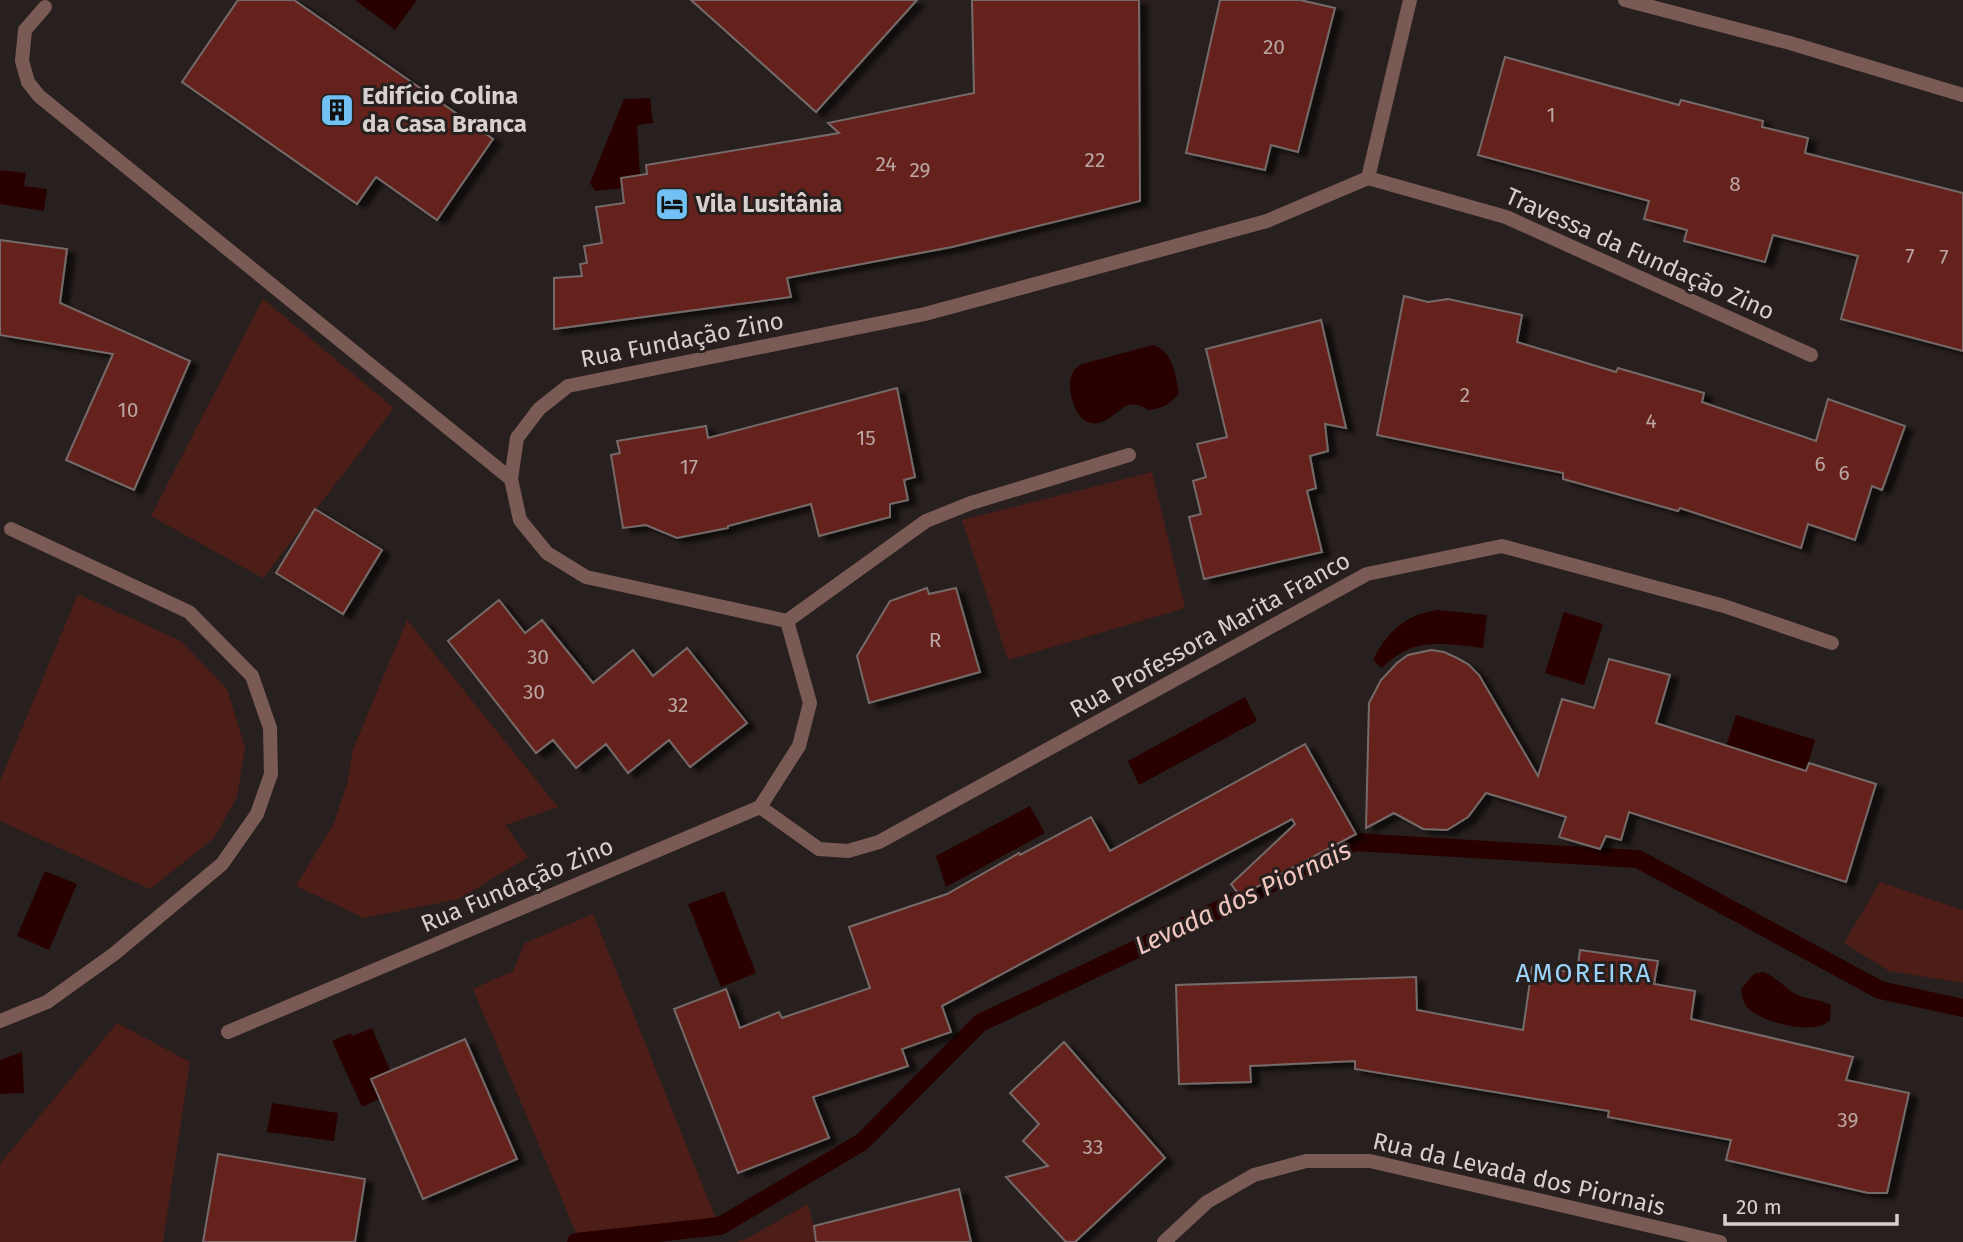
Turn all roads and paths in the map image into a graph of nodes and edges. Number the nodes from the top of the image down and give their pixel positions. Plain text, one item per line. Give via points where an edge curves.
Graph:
1 (1410, 0) edge
2 (1625, 0) edge
3 (45, 7) dead end
4 (1963, 95) edge
5 (1368, 178) junction
6 (1811, 355) dead end
7 (1129, 455) dead end
8 (511, 479) junction
9 (11, 529) dead end
10 (787, 621) junction
11 (1832, 643) dead end
12 (760, 807) junction
13 (0, 1021) edge
14 (228, 1032) dead end
15 (1164, 1242) edge
16 (1720, 1242) edge

1 - 5 street
2 - 4 street
3 - 8 street via 25,30 22,61 38,96
5 - 6 street, Travessa da Fundação Zino via 1506,217
5 - 8 street, Rua Fundação Zino via 1267,221 925,314 568,386 539,409 517,438
7 - 10 street via 926,521
8 - 10 street, Rua Fundação Zino via 520,520 547,553 586,577
9 - 13 street via 189,612 252,676 270,728 271,774 257,814 222,864 114,954 47,1002
10 - 12 street via 810,703 799,746
11 - 12 street, Rua Professora Marita Franco via 1724,606 1502,546 1367,574 879,842 848,851 819,849
12 - 14 street, Rua Fundação Zino
15 - 16 street, Rua da Levada dos Piornais via 1207,1202 1254,1175 1306,1161 1370,1161

